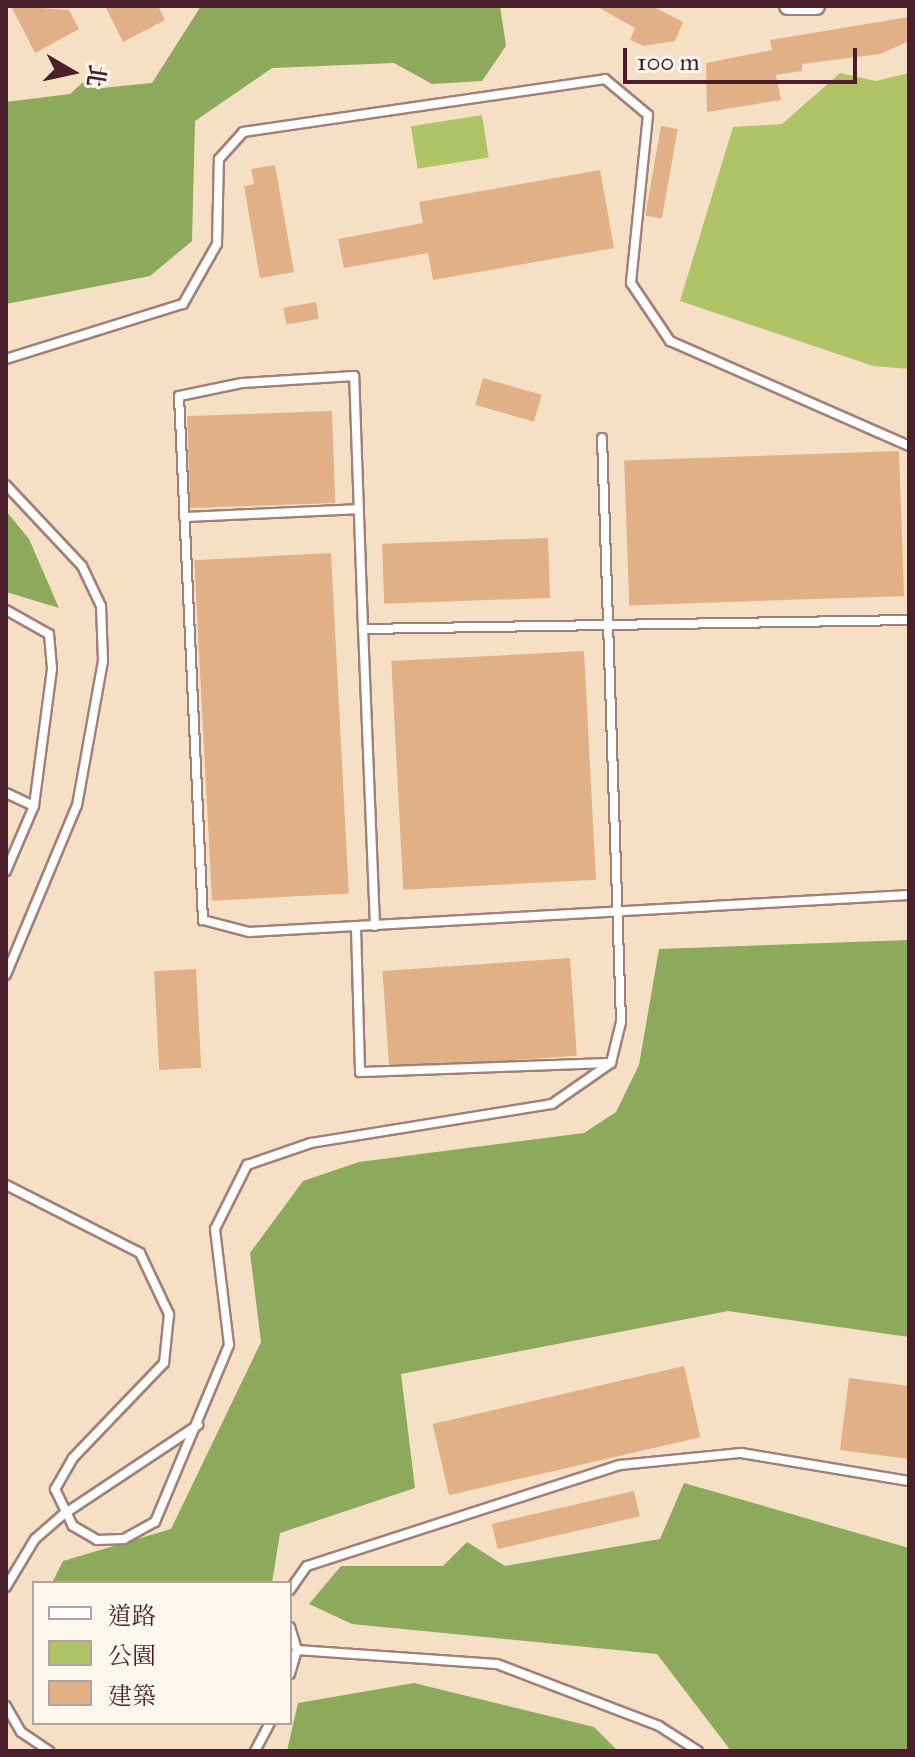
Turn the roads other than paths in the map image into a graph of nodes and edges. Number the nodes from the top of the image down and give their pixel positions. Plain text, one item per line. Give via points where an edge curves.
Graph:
1 (788, 6) edge
2 (816, 6) edge
3 (6, 359) edge
4 (602, 438) dead end
5 (909, 446) edge
6 (6, 485) edge
7 (358, 509) junction
8 (184, 517) junction
9 (6, 610) edge
10 (909, 620) edge
11 (606, 628) junction
12 (363, 629) junction
13 (6, 793) edge
14 (34, 806) junction
15 (6, 871) edge
16 (909, 895) edge
17 (616, 912) junction
18 (375, 926) junction
19 (356, 927) junction
20 (6, 975) edge
21 (611, 1063) junction
22 (6, 1185) edge
23 (201, 1423) junction
24 (909, 1481) edge
25 (64, 1514) junction
26 (6, 1587) edge
27 (292, 1587) edge
28 (292, 1634) edge
29 (297, 1650) junction
30 (292, 1667) edge
31 (6, 1706) edge
32 (269, 1725) edge
33 (49, 1751) edge
34 (255, 1751) edge
35 (698, 1751) edge

1 - 2 street
3 - 5 lane via 183,304 217,244 219,159 243,132 605,79 648,115 631,283 670,341
4 - 11 lane
6 - 20 lane via 82,566 101,606 103,661 77,805
7 - 8 lane
7 - 8 lane via 354,376 242,383 179,396
7 - 12 lane
8 - 19 lane via 203,920 249,932
9 - 14 lane via 49,634 52,669
10 - 11 lane
11 - 12 lane
11 - 17 lane
12 - 18 lane
13 - 14 lane
14 - 15 lane
16 - 17 lane
17 - 18 lane
17 - 21 lane via 621,1022
18 - 19 lane
19 - 21 lane via 360,1072
21 - 23 lane via 552,1104 311,1143 247,1165 215,1229 231,1328
22 - 25 lane via 140,1253 169,1314 164,1363 73,1458 55,1489
23 - 25 lane
23 - 25 lane via 155,1522 97,1540
24 - 27 lane via 741,1453 620,1465 307,1566
25 - 26 lane via 35,1539
28 - 29 lane
29 - 30 lane
29 - 35 lane via 497,1664 659,1726
31 - 33 lane via 21,1732
32 - 34 lane

